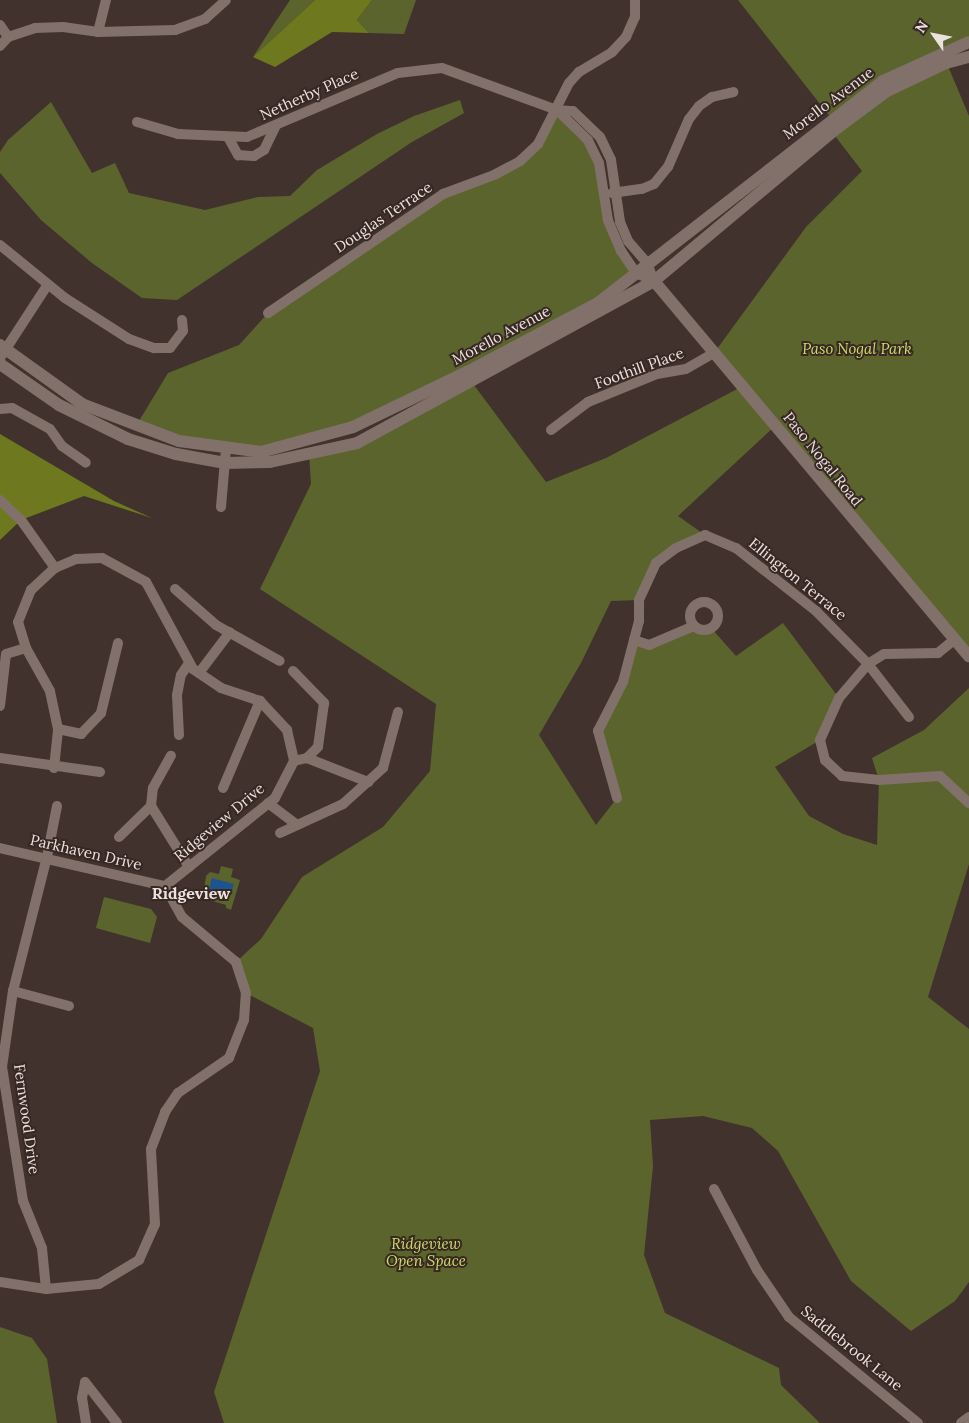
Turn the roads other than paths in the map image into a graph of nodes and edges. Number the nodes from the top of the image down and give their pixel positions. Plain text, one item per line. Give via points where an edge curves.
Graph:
1 (106, 0) edge
2 (226, 0) edge
3 (635, 0) edge
4 (0, 25) edge
5 (98, 32) junction
6 (8, 37) junction
7 (969, 42) edge
8 (0, 46) edge
9 (969, 57) edge
10 (733, 92) dead end
11 (557, 110) junction
12 (137, 122) dead end
13 (275, 127) junction
14 (228, 137) junction
15 (618, 192) junction
16 (606, 193) junction
17 (0, 245) edge
18 (647, 263) junction
19 (636, 273) junction
20 (654, 281) junction
21 (48, 284) junction
22 (268, 314) dead end
23 (182, 320) dead end
24 (2, 350) edge
25 (714, 353) junction
26 (0, 364) edge
27 (0, 410) edge
28 (551, 430) dead end
29 (226, 449) junction
30 (86, 463) dead end
31 (225, 463) junction
32 (0, 500) edge
33 (221, 507) dead end
34 (55, 568) junction
35 (175, 589) dead end
36 (694, 626) dead end
37 (230, 632) junction
38 (634, 640) junction
39 (954, 640) junction
40 (118, 643) dead end
41 (26, 648) junction
42 (969, 656) edge
43 (280, 662) dead end
44 (190, 663) junction
45 (868, 664) junction
46 (293, 671) dead end
47 (199, 673) junction
48 (260, 701) junction
49 (0, 706) edge
50 (398, 712) dead end
51 (909, 717) dead end
52 (58, 728) junction
53 (178, 735) dead end
54 (171, 756) dead end
55 (0, 758) edge
56 (307, 758) junction
57 (294, 761) junction
58 (54, 768) junction
59 (100, 772) dead end
60 (368, 782) junction
61 (223, 788) dead end
62 (617, 798) dead end
63 (268, 803) junction
64 (969, 803) edge
65 (57, 806) dead end
66 (151, 806) junction
67 (297, 825) junction
68 (280, 833) dead end
69 (119, 837) dead end
70 (0, 848) edge
71 (47, 857) junction
72 (189, 867) junction
73 (165, 886) junction
74 (13, 991) junction
75 (69, 1006) dead end
76 (714, 1189) dead end
77 (0, 1282) edge
78 (46, 1289) junction
79 (969, 1417) edge
80 (86, 1423) edge
81 (117, 1423) edge
82 (918, 1423) edge
83 (961, 1423) edge

1 - 5 street
2 - 5 street via 205,19 175,30
3 - 11 street, Douglas Terrace via 635,18 626,37 612,52 579,72 569,83
4 - 6 street
5 - 6 street via 35,28
6 - 8 street
7 - 18 street, Morello Avenue via 883,81
9 - 20 street, Morello Avenue via 946,63 888,91 832,132
10 - 15 street via 712,97 699,106 689,119 668,167 654,184
11 - 13 street, Netherby Place via 442,68 398,73 331,99
11 - 15 street, Netherby Place via 574,112 600,137 611,160
11 - 16 street via 588,140 599,163
11 - 22 street, Douglas Terrace via 538,144 520,161 494,175 443,194
12 - 14 street, Netherby Place via 178,134
13 - 14 street, Netherby Place via 247,137
13 - 14 street via 264,150 254,156 238,155
15 - 16 street
15 - 18 street, Netherby Place via 620,222 628,241
16 - 19 street via 608,220 621,251
17 - 21 street
18 - 19 street, Morello Avenue
18 - 20 street, Netherby Place
19 - 20 street
19 - 29 street, Morello Avenue via 598,303 467,372 353,426 261,452
20 - 25 street, Paso Nogal Road
20 - 31 street, Morello Avenue via 357,443 270,462
21 - 23 street via 129,339 154,348 175,344 183,331
21 - 24 street
24 - 29 street, Morello Avenue via 82,404 179,442
25 - 28 street, Foothill Place via 686,369 658,374 588,402
25 - 39 street, Paso Nogal Road
26 - 31 street, Morello Avenue via 60,405 128,439 176,454
27 - 30 street via 12,408 50,429 62,446
29 - 31 street
31 - 33 street
32 - 34 street via 21,520
34 - 41 street via 31,590 18,622
34 - 44 street via 76,559 102,558 146,582
35 - 37 street
36 - 38 street via 649,646
37 - 43 street
37 - 47 street
38 - 45 street, Ellington Terrace via 639,600 656,563 676,548 705,535 744,553 816,611
38 - 62 street, Ellington Terrace via 623,682 598,731
39 - 42 street, Paso Nogal Road
39 - 45 street via 938,653 884,654
40 - 52 street via 101,713 81,734
41 - 49 street via 6,654
41 - 52 street via 50,691
44 - 47 street
44 - 53 street via 181,674 177,695
45 - 51 street
45 - 64 street via 839,698 824,726 820,740 826,760 842,776 879,780 940,776
46 - 56 street via 324,703 318,747
47 - 48 street via 221,688
48 - 57 street via 287,730
48 - 61 street
50 - 60 street via 383,768
52 - 58 street
54 - 66 street via 153,788
55 - 58 street
56 - 57 street
56 - 60 street
57 - 63 street, Ridgeview Drive via 275,798
58 - 59 street
60 - 67 street via 343,804
63 - 67 street
63 - 72 street, Ridgeview Drive
65 - 71 street, Fernwood Drive
66 - 69 street
66 - 72 street
67 - 68 street
70 - 71 street, Parkhaven Drive
71 - 73 street, Parkhaven Drive
71 - 74 street, Fernwood Drive
72 - 73 street, Ridgeview Drive
73 - 78 street via 182,917 236,962 246,993 244,1020 228,1058 178,1093 165,1112 151,1149 155,1224 139,1260 99,1284
74 - 75 street
74 - 78 street, Fernwood Drive via 2,1067 23,1201 42,1248
76 - 82 street, Saddlebrook Lane via 756,1270 788,1317
77 - 78 street
79 - 83 street
80 - 81 street via 82,1398 85,1382

